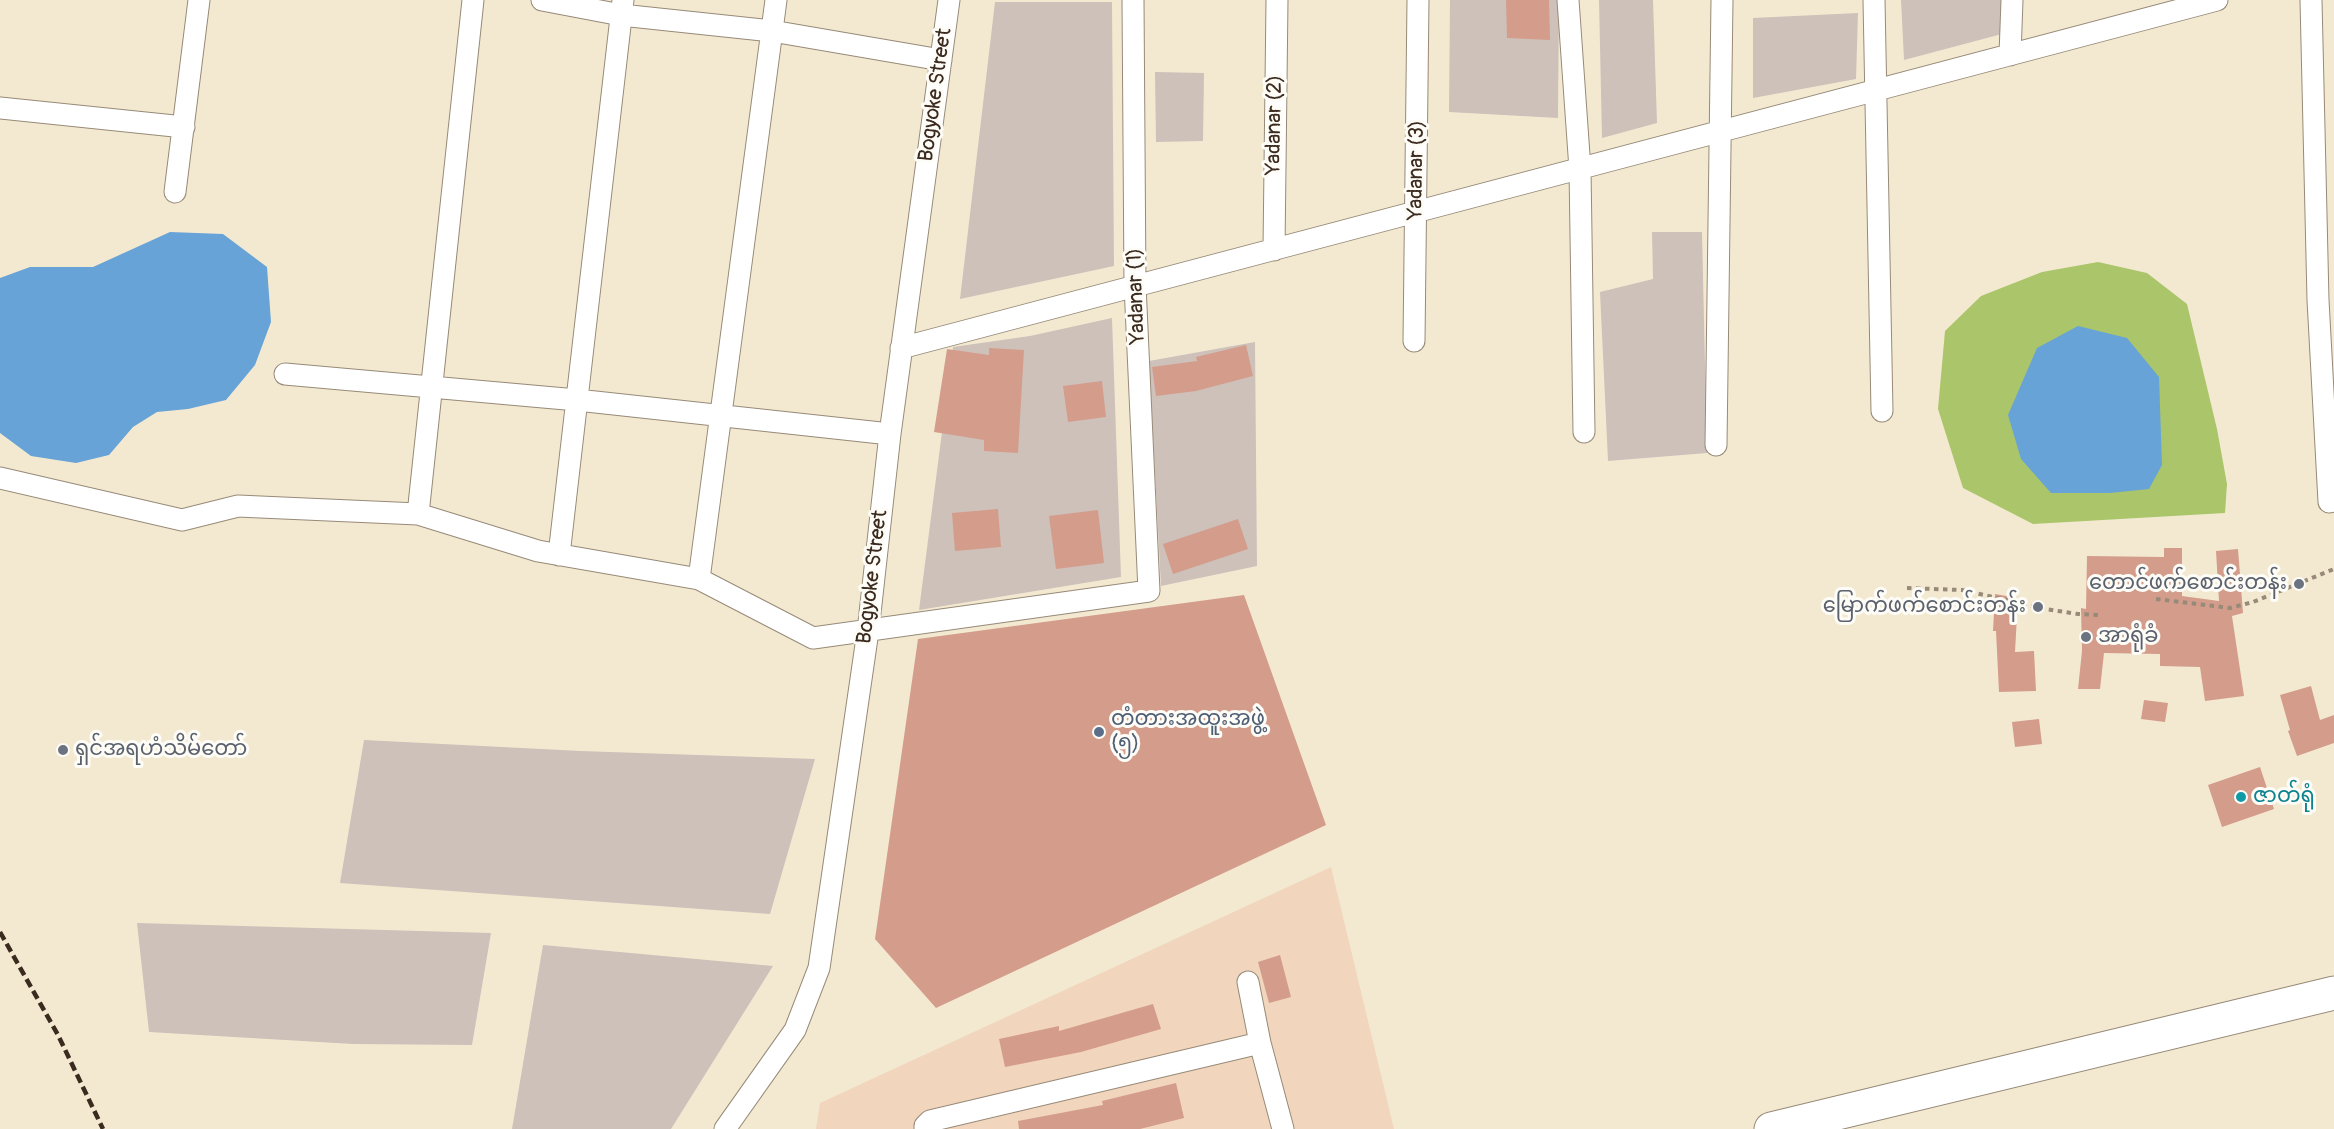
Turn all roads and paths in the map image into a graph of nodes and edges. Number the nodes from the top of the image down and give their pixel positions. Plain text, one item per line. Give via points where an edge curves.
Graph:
1 (199, 0) edge
2 (473, 0) edge
3 (542, 0) edge
4 (776, 0) edge
5 (949, 0) edge
6 (1133, 0) edge
7 (1277, 0) edge
8 (1418, 0) edge
9 (1568, 0) edge
10 (1722, 0) edge
11 (1874, 0) edge
12 (2012, 0) edge
13 (2217, 0) edge
14 (2311, 0) edge
15 (2169, 6) edge
16 (622, 7) edge
17 (772, 31) junction
18 (2010, 55) junction
19 (941, 60) junction
20 (1875, 91) junction
21 (0, 108) edge
22 (184, 127) junction
23 (1720, 132) junction
24 (1580, 169) junction
25 (175, 192) dead end
26 (1416, 212) junction
27 (1274, 249) junction
28 (1135, 285) junction
29 (1414, 341) dead end
30 (901, 348) junction
31 (285, 374) dead end
32 (431, 388) junction
33 (577, 400) junction
34 (1882, 411) dead end
35 (721, 416) junction
36 (1584, 432) dead end
37 (890, 434) junction
38 (1716, 445) dead end
39 (0, 478) edge
40 (2334, 501) edge
41 (418, 514) junction
42 (559, 555) junction
43 (2334, 569) edge
44 (699, 579) junction
45 (1907, 588) dead end
46 (2156, 599) dead end
47 (2100, 615) dead end
48 (868, 631) junction
49 (1248, 982) dead end
50 (2334, 993) edge
51 (1260, 1043) junction
52 (725, 1129) edge
53 (925, 1129) edge
54 (1283, 1129) edge
55 (1771, 1129) edge

1 - 22 street
2 - 32 street
3 - 16 street
4 - 17 street
5 - 19 street, Bogyoke Street
6 - 28 street, Yadanar (1)
7 - 27 street, Yadanar (2)
8 - 26 street, Yadanar (3)
9 - 24 street
10 - 23 street
11 - 20 street
12 - 18 street
13 - 15 street
14 - 40 street via 2318,300 2329,502
15 - 18 street
16 - 17 street
16 - 33 street
17 - 19 street
17 - 35 street
18 - 20 street
19 - 30 street, Bogyoke Street
20 - 23 street
20 - 34 street
21 - 22 street
22 - 25 street
23 - 24 street
23 - 38 street
24 - 26 street
24 - 36 street
26 - 27 street
26 - 29 street, Yadanar (3)
27 - 28 street
28 - 30 street
28 - 48 street, Yadanar (1) via 1149,591
30 - 37 street, Bogyoke Street
31 - 32 street
32 - 33 street
32 - 41 street
33 - 35 street
33 - 42 street
35 - 37 street
35 - 44 street
37 - 48 street, Bogyoke Street
39 - 41 street via 182,520 238,506
41 - 42 street
42 - 44 street
43 - 46 path via 2230,608
44 - 48 street via 813,638
45 - 47 path via 1962,590 2044,609
48 - 52 street, Bogyoke Street via 819,968 795,1029
49 - 51 street
50 - 55 main road
51 - 53 street via 930,1122
51 - 54 street

